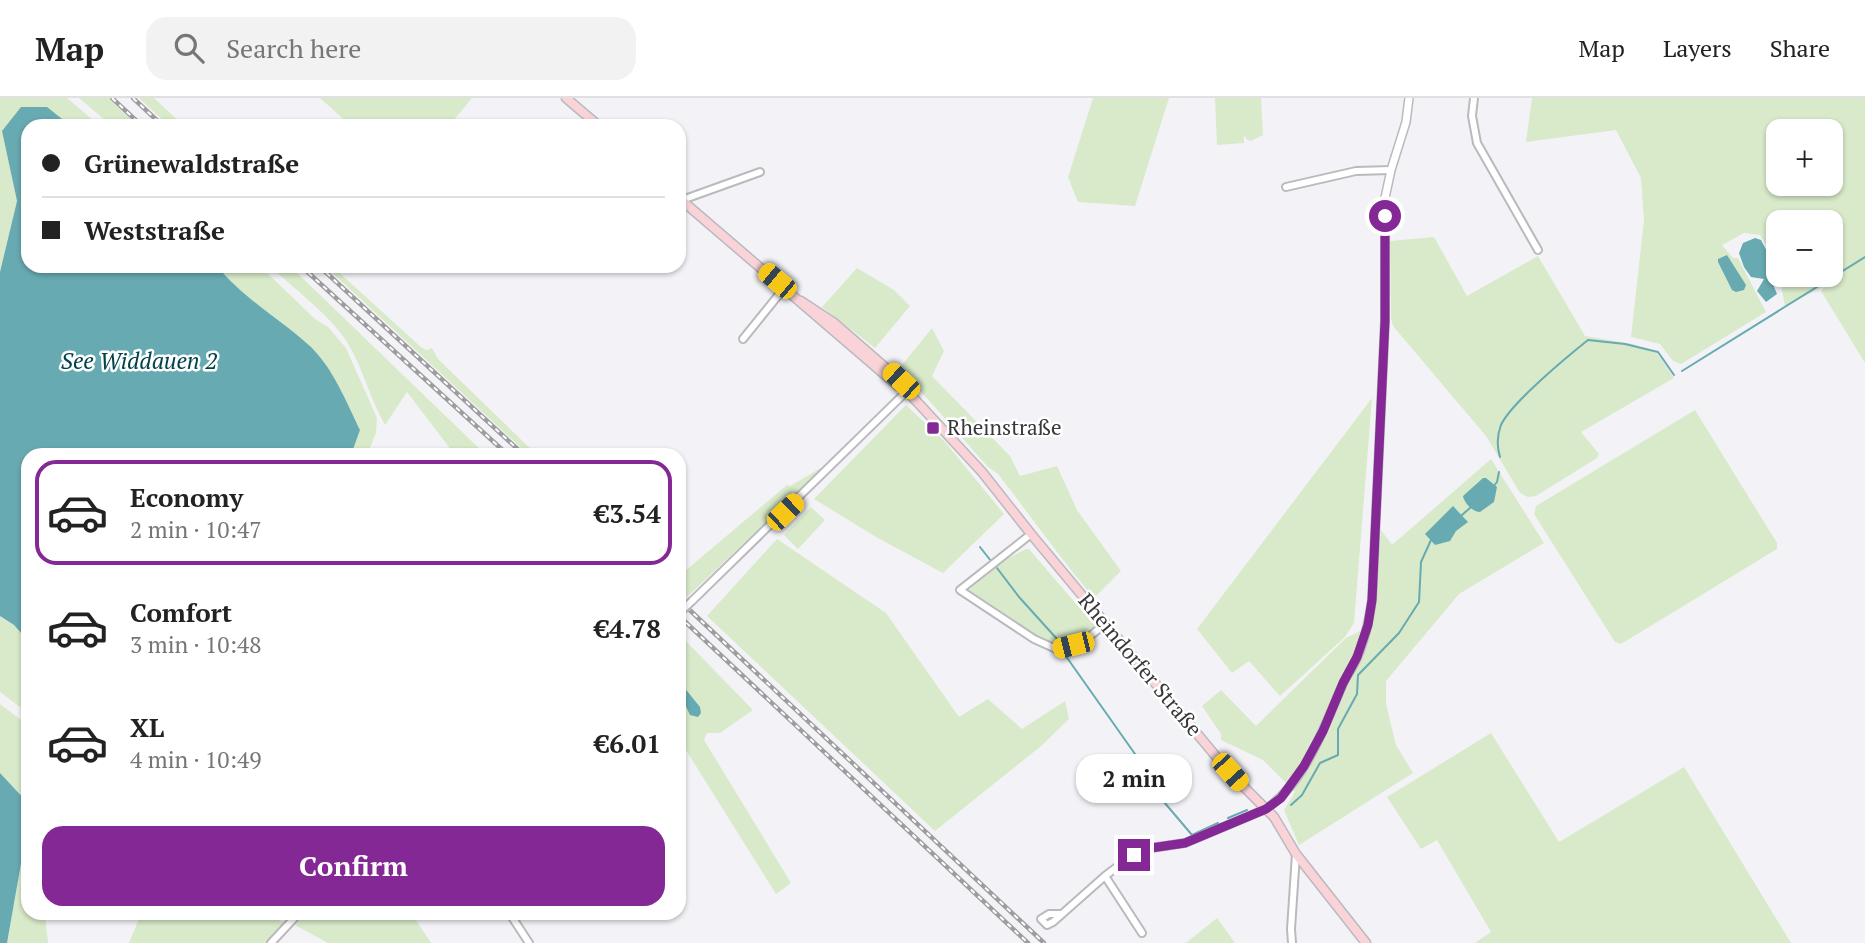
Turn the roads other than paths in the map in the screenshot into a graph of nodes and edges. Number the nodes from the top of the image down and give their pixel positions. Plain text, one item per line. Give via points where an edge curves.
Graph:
1 (566, 98) edge
2 (1409, 98) edge
3 (1474, 98) edge
4 (590, 119) edge
5 (1391, 170) junction
6 (760, 172) dead end
7 (1286, 187) dead end
8 (686, 197) edge
9 (686, 204) edge
10 (1538, 250) dead end
11 (785, 288) junction
12 (743, 339) dead end
13 (907, 391) junction
14 (1031, 534) junction
15 (686, 607) edge
16 (1105, 624) junction
17 (1266, 809) junction
18 (1296, 853) junction
19 (1105, 876) junction
20 (1062, 914) dead end
21 (292, 920) edge
22 (514, 920) edge
23 (1142, 933) dead end
24 (271, 943) edge
25 (529, 943) edge
26 (1292, 943) edge
27 (1366, 943) edge

1 - 4 main road
2 - 5 street
3 - 10 street via 1477,143
5 - 7 street via 1356,172
5 - 17 street via 1385,198 1385,321 1368,625 1304,766 1281,798
6 - 8 street
9 - 11 main road, Rheindorfer Straße
11 - 12 street
11 - 13 main road, Rheindorfer Straße via 867,351
13 - 14 main road, Rheindorfer Straße via 982,472
13 - 15 street, bridge
14 - 16 main road, Rheindorfer Straße
14 - 16 street via 960,590 1056,649 1085,640
16 - 17 main road, Rheindorfer Straße
17 - 18 main road, Rheindorfer Straße
17 - 19 street via 1185,843 1134,855
18 - 26 street
18 - 27 main road, Rheindorfer Straße
19 - 20 street
19 - 23 street
21 - 24 street
22 - 25 street

